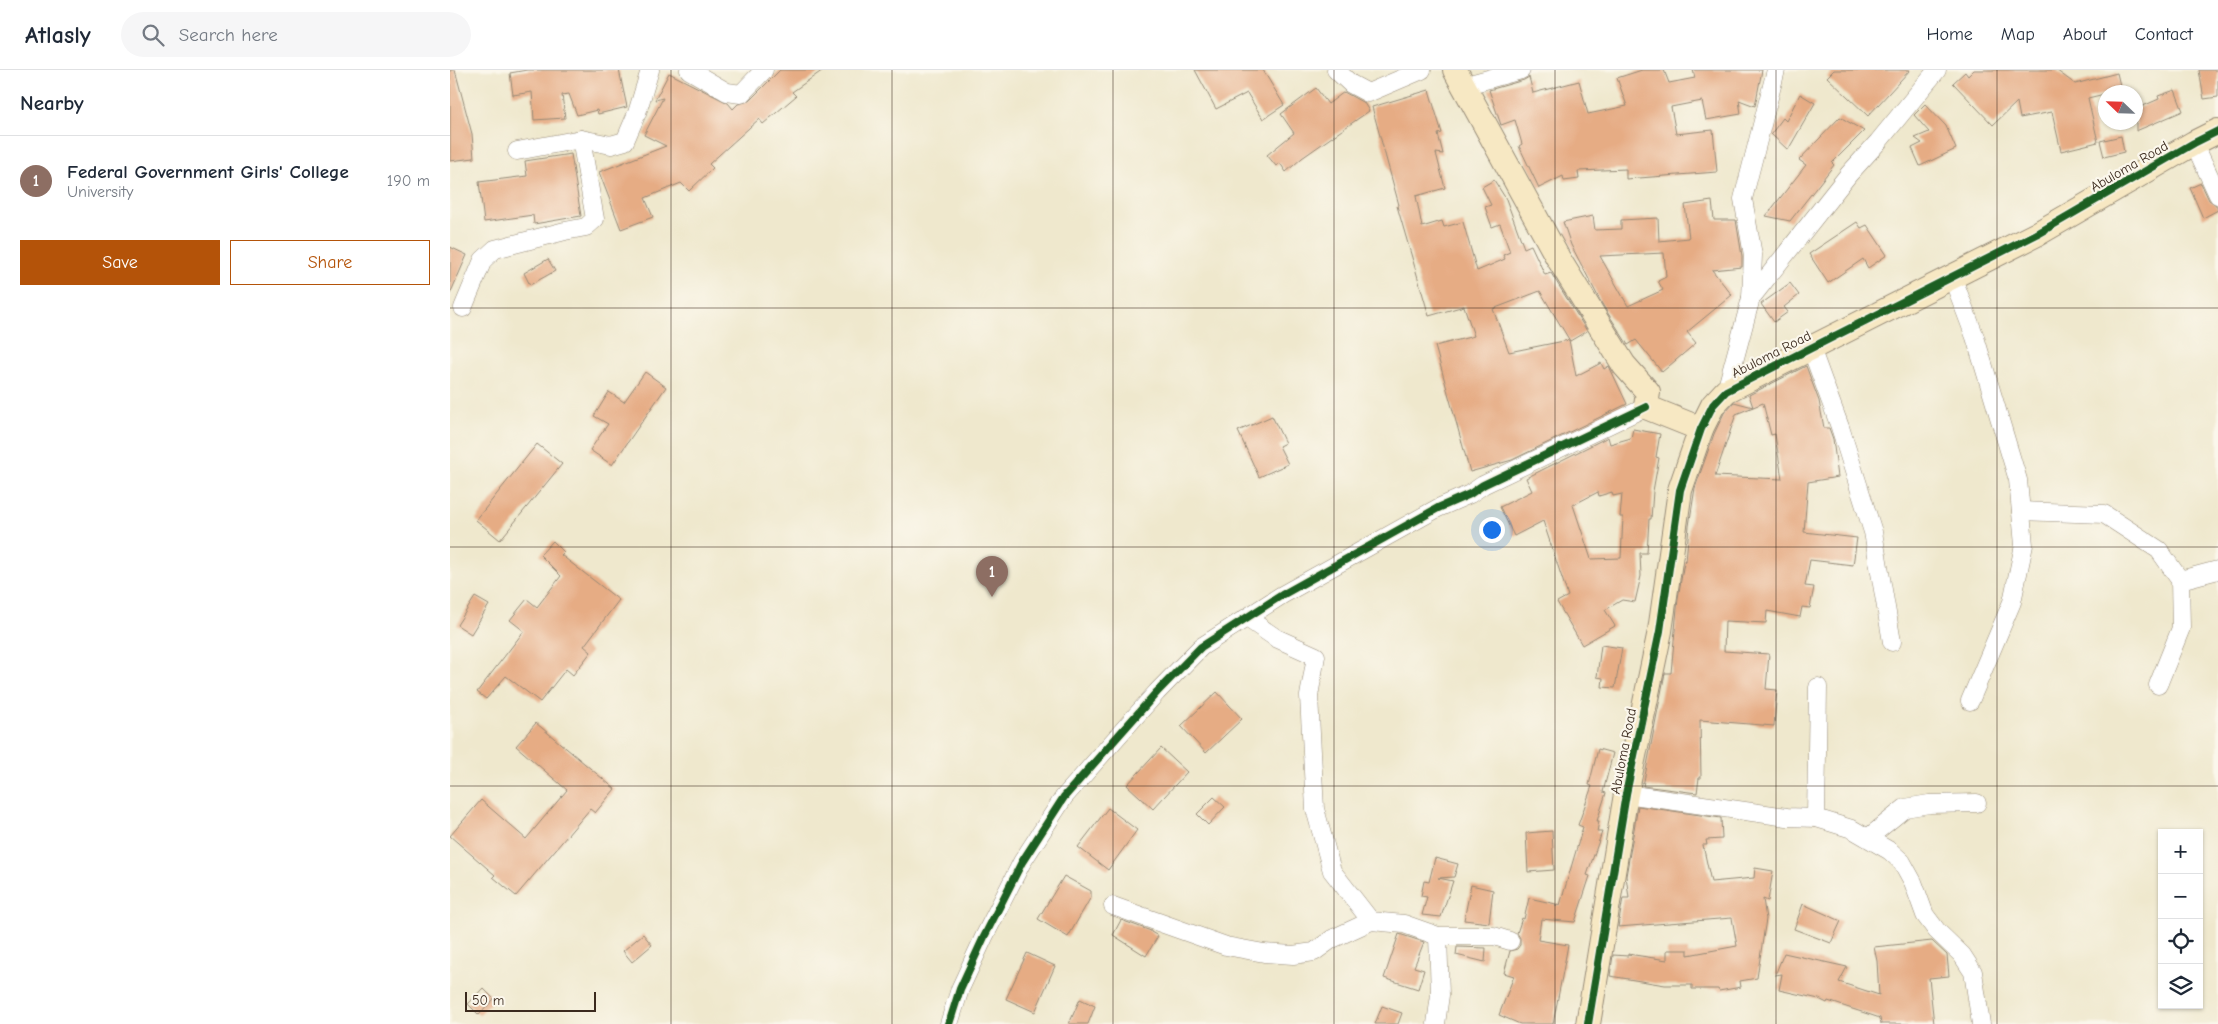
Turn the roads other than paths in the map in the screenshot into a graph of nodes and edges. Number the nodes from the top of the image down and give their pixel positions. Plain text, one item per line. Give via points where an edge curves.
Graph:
1 (650, 70) edge
2 (689, 70) edge
3 (764, 70) edge
4 (1336, 70) edge
5 (1422, 70) edge
6 (1521, 70) edge
7 (1776, 70) edge
8 (1936, 70) edge
9 (1459, 78) edge
10 (2218, 131) edge
11 (581, 139) junction
12 (2194, 143) junction
13 (518, 151) dead end
14 (2218, 195) edge
15 (1952, 276) junction
16 (1751, 298) junction
17 (463, 308) dead end
18 (1811, 348) junction
19 (1726, 391) junction
20 (1646, 407) junction
21 (1701, 429) junction
22 (2021, 510) junction
23 (2218, 570) edge
24 (2180, 580) junction
25 (1247, 618) junction
26 (1892, 642) dead end
27 (2158, 685) dead end
28 (1818, 687) dead end
29 (1970, 701) dead end
30 (1626, 794) junction
31 (1977, 803) dead end
32 (1816, 818) junction
33 (1868, 838) junction
34 (1113, 906) dead end
35 (1371, 921) junction
36 (1438, 936) junction
37 (1510, 942) dead end
38 (949, 1024) edge
39 (1436, 1024) edge
40 (1588, 1024) edge
41 (1980, 1024) edge

1 - 11 street via 626,140 611,145
2 - 3 street via 728,92 741,94
4 - 5 street via 1351,84 1368,93
6 - 9 street
7 - 16 street via 1743,200 1753,255
8 - 16 street
9 - 20 street via 1558,258 1624,365 1648,392
10 - 12 street, Abuloma Road
11 - 13 street
11 - 17 street via 594,219 586,227 495,249 483,260
12 - 14 street
12 - 15 street, Abuloma Road via 2037,234
15 - 18 street, Abuloma Road
15 - 22 street via 1975,337 2018,480
16 - 19 street
18 - 19 street, Abuloma Road
18 - 26 street via 1873,532
19 - 21 street, Abuloma Road via 1713,405
20 - 21 street
20 - 25 street via 1438,508
21 - 30 street, Abuloma Road via 1680,490 1660,631
22 - 24 street via 2104,514 2159,550
22 - 29 street via 2024,545 2012,602
23 - 24 street
24 - 27 street via 2182,628
25 - 35 street via 1276,638 1316,656 1309,696 1315,809 1332,871
25 - 38 street via 1201,648 1157,692 1064,797 1022,862 984,936 960,989
28 - 32 street
30 - 32 street via 1787,817
30 - 40 street, Abuloma Road
31 - 33 street via 1905,808
32 - 33 street via 1852,829
33 - 41 street via 1890,850 1902,862 1925,915 1962,955 1973,972
34 - 35 street via 1226,946 1293,955 1314,952 1332,939
35 - 36 street via 1404,924
36 - 37 street via 1494,936
36 - 39 street via 1440,994

